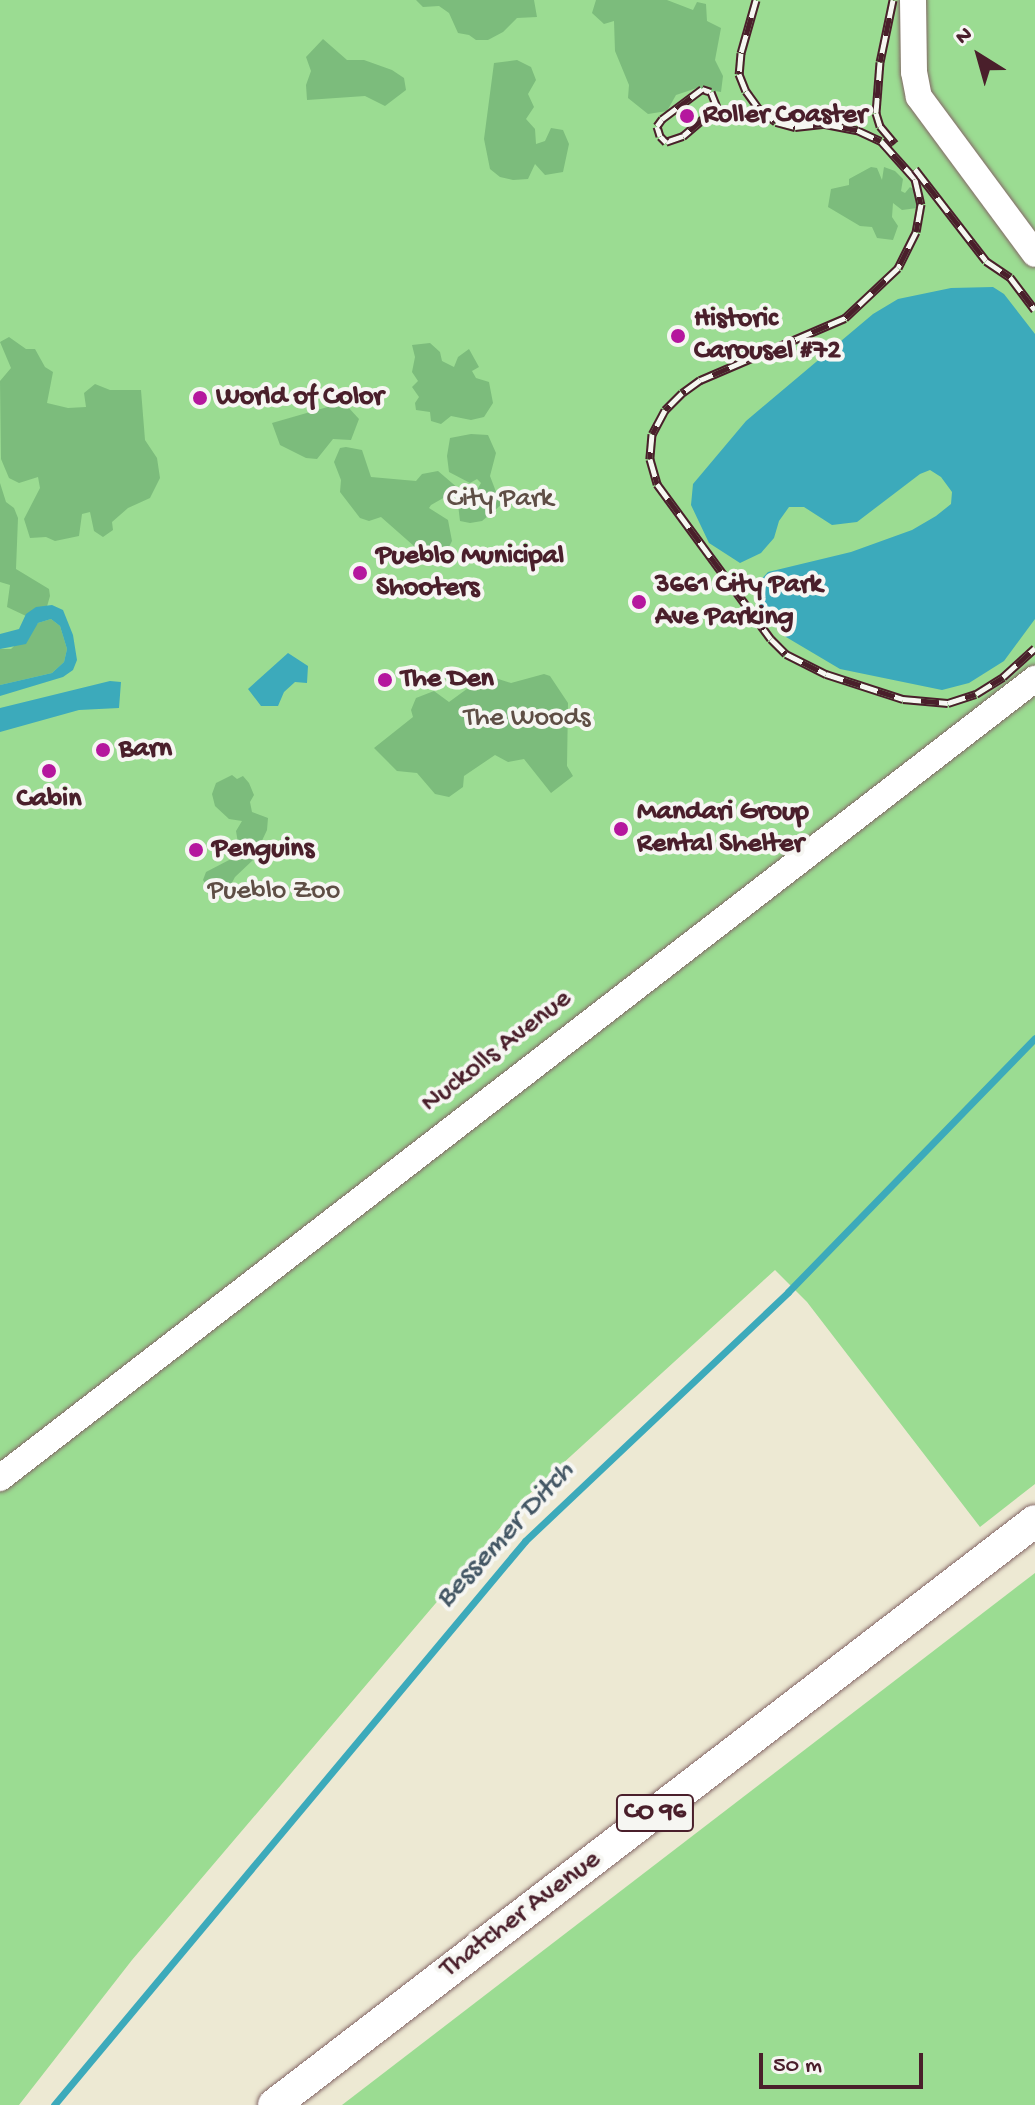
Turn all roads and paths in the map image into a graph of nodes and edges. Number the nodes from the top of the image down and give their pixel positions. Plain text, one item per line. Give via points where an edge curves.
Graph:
1 (913, 0) edge
2 (1035, 254) edge
3 (1035, 679) edge
4 (0, 1478) edge
5 (1035, 1521) edge
6 (274, 2105) edge

1 - 2 street via 919,97
3 - 4 street, Nuckolls Avenue
5 - 6 main road, Thatcher Avenue / CO 96

